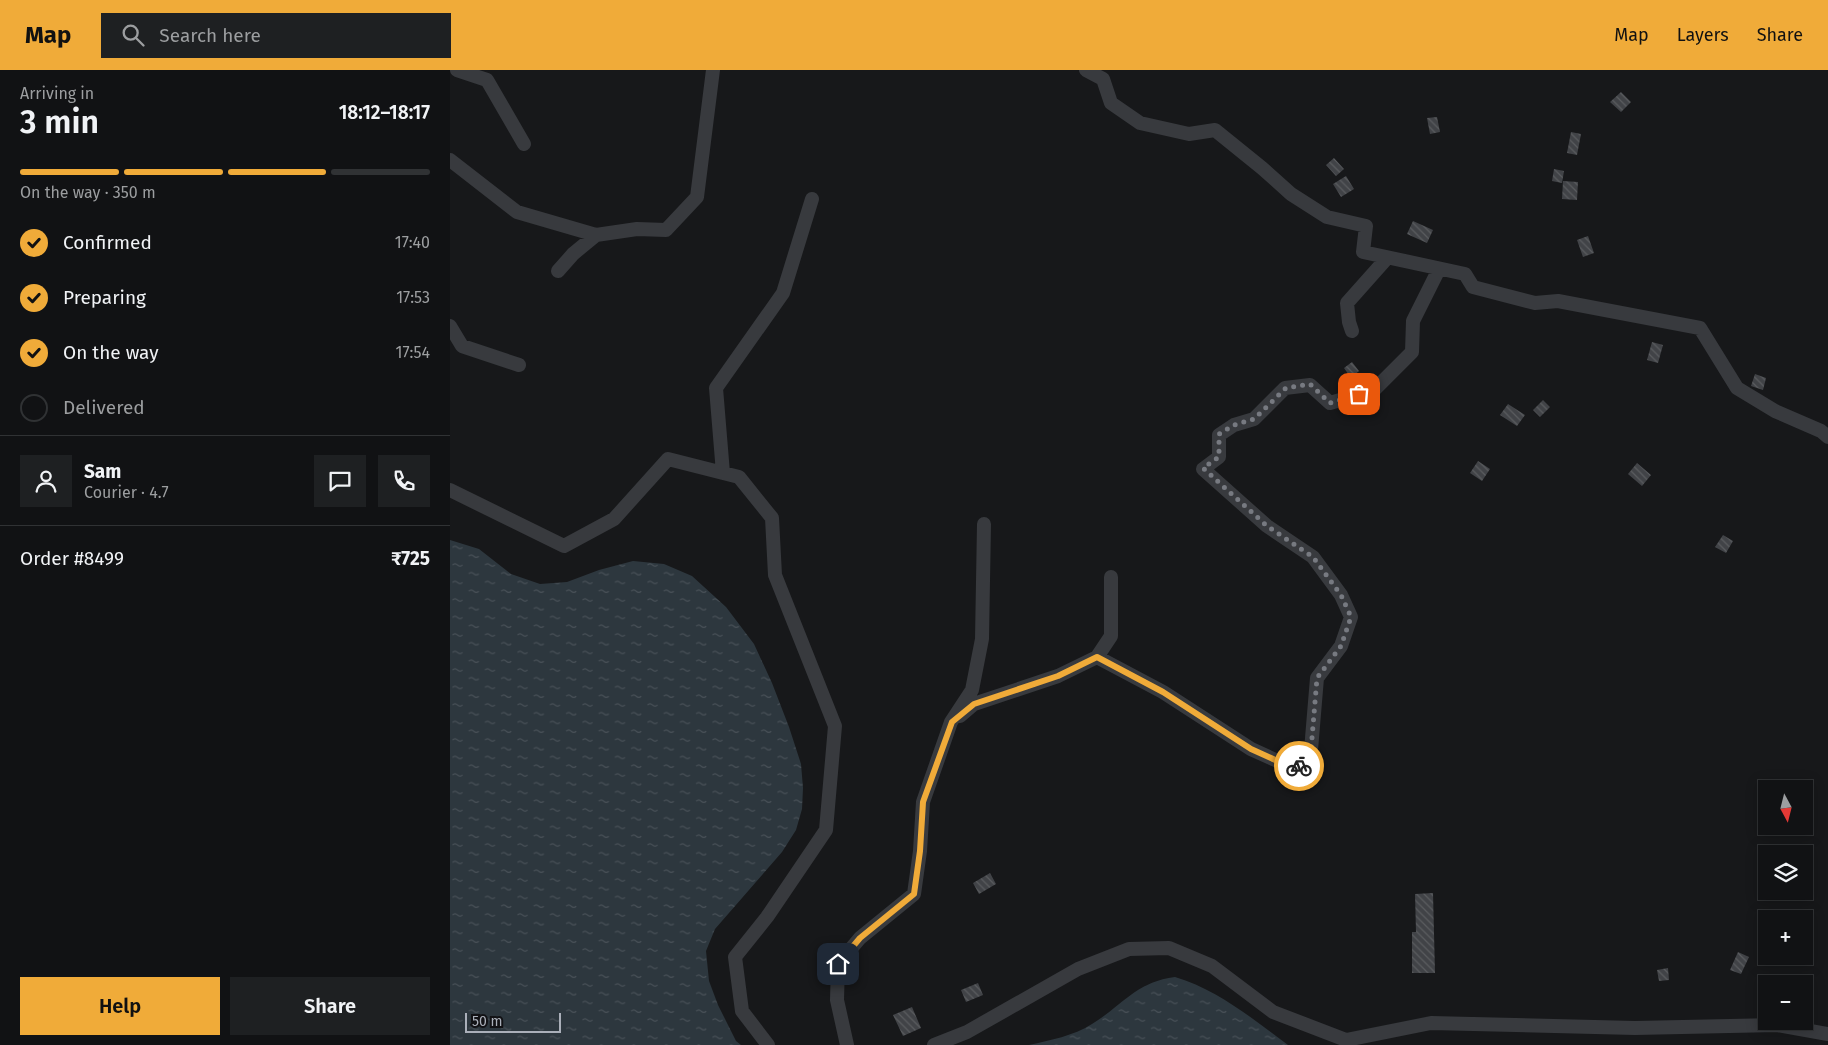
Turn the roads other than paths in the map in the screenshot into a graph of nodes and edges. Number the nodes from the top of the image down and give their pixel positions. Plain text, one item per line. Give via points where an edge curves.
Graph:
1 (458, 70) edge
2 (713, 70) edge
3 (1086, 70) edge
4 (524, 144) dead end
5 (450, 160) edge
6 (812, 199) dead end
7 (596, 235) junction
8 (1387, 258) junction
9 (1439, 269) junction
10 (558, 271) dead end
11 (450, 326) edge
12 (1352, 331) dead end
13 (519, 364) dead end
14 (1828, 437) edge
15 (723, 473) junction
16 (450, 490) edge
17 (984, 524) dead end
18 (1111, 577) dead end
19 (1097, 657) junction
20 (952, 722) junction
21 (1828, 1034) edge
22 (768, 1045) edge
23 (847, 1045) edge
24 (934, 1045) edge

1 - 4 street via 487,80
2 - 7 street via 697,198 666,230 637,229
3 - 8 street via 1103,80 1111,103 1140,123 1189,134 1215,130 1291,194 1328,217 1366,226 1363,252
5 - 7 street via 516,212
6 - 15 street via 783,293 716,388
7 - 10 street
8 - 9 street
8 - 12 street via 1347,303
9 - 14 street via 1465,274 1473,287 1535,303 1558,301 1700,328 1736,388
9 - 19 street via 1413,321 1412,352 1374,390 1330,403 1310,384 1286,388 1254,419 1219,434 1219,457 1203,468 1267,526 1313,557 1341,595 1351,617 1341,646 1317,678 1310,762 1293,768 1251,749 1163,692
11 - 13 street via 462,346
15 - 16 street via 668,459 614,519 564,546
15 - 22 street via 739,477 772,518 774,574 836,726 826,830 767,917 735,957 742,1011
17 - 20 street via 982,639 972,690
18 - 19 street via 1111,636
19 - 20 street via 1058,676 974,704
20 - 23 street via 923,802 914,894 860,938 838,964 837,1000
21 - 24 street via 1777,1025 1635,1028 1431,1023 1346,1040 1273,1012 1212,966 1169,948 1149,948 1129,949 1078,970 967,1032

